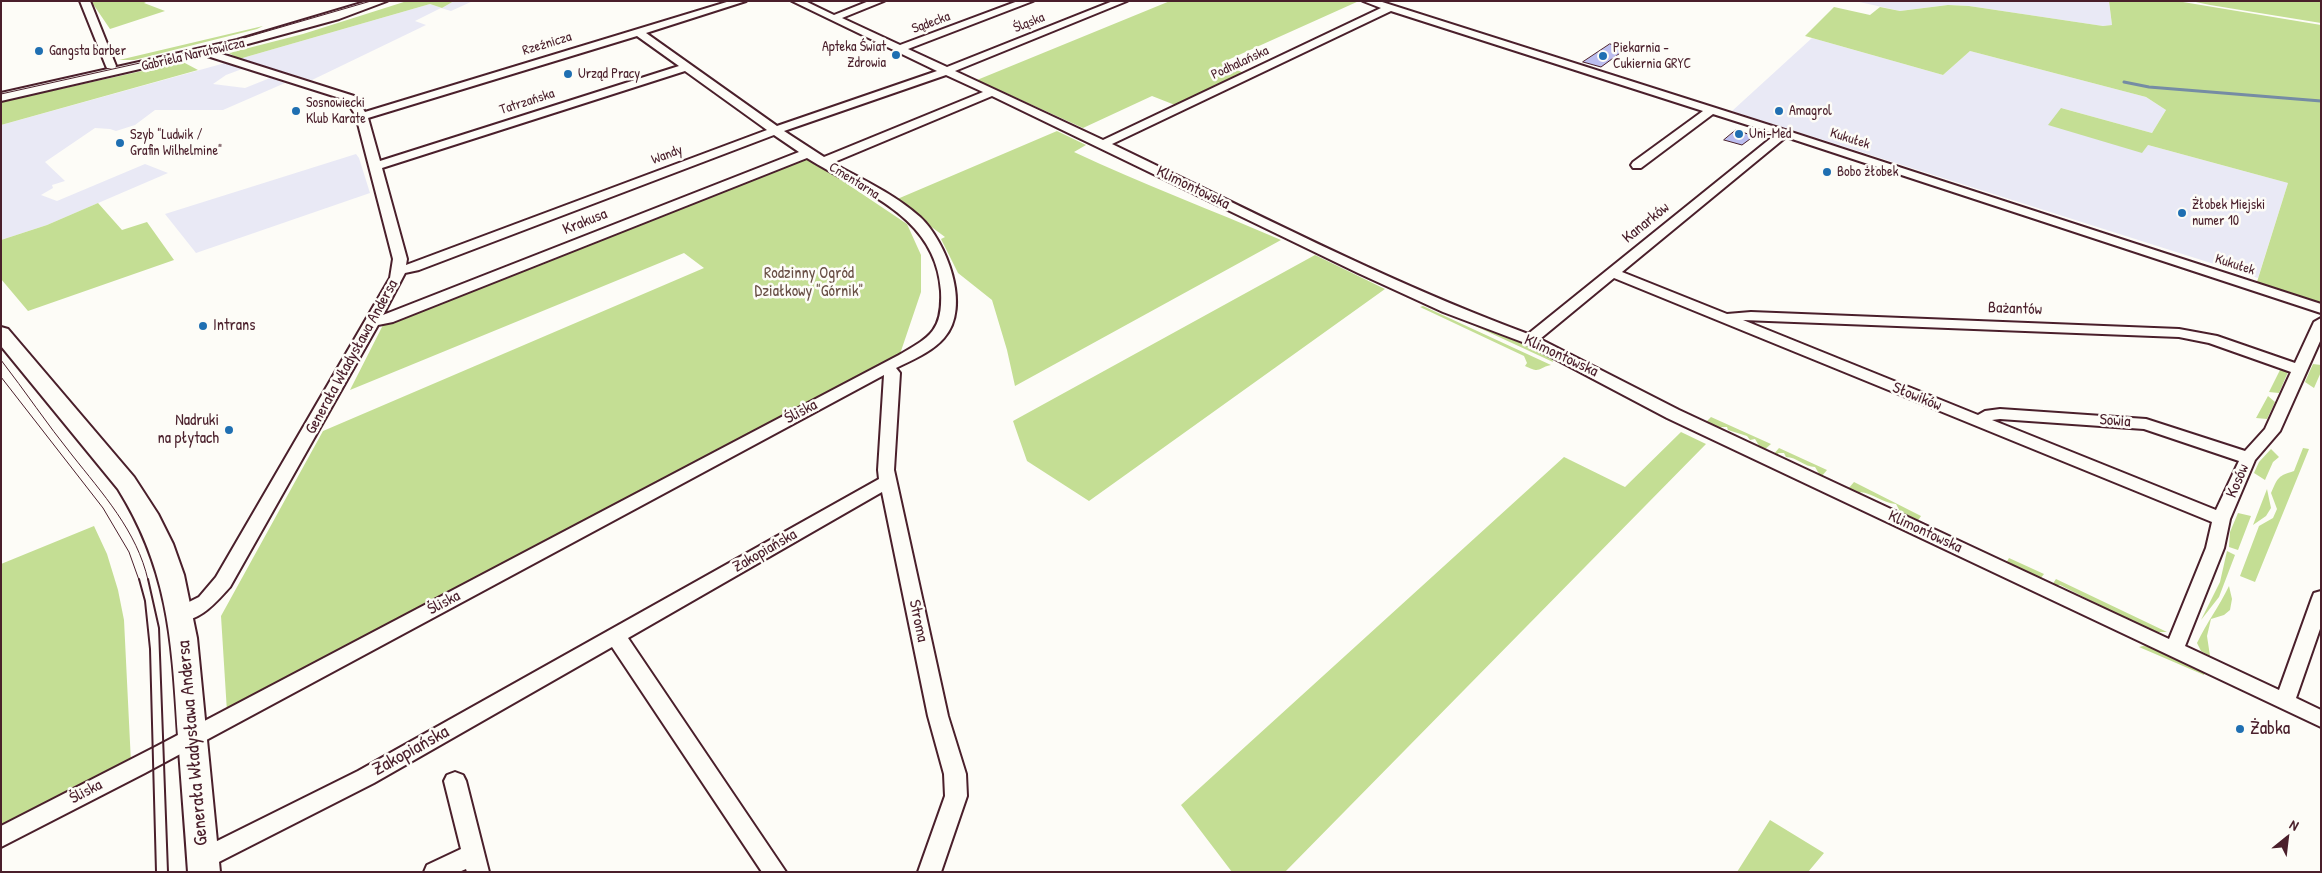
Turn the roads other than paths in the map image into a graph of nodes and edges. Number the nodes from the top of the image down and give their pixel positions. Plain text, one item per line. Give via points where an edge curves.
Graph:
1 (85, 1) edge
2 (357, 1) edge
3 (381, 1) edge
4 (741, 1) edge
5 (797, 1) edge
6 (879, 1) edge
7 (1028, 1) edge
8 (1122, 1) edge
9 (1368, 1) edge
10 (1390, 8) junction
11 (834, 18) junction
12 (639, 33) junction
13 (899, 49) junction
14 (205, 52) junction
15 (111, 66) junction
16 (687, 67) junction
17 (946, 71) junction
18 (1, 89) edge
19 (993, 92) junction
20 (1, 97) edge
21 (1711, 110) junction
22 (362, 116) junction
23 (517, 121) joint
24 (777, 130) junction
25 (1784, 133) junction
26 (1103, 144) junction
27 (808, 153) junction
28 (823, 162) junction
29 (1637, 165) dead end
30 (377, 166) junction
31 (399, 270) junction
32 (1613, 273) junction
33 (2321, 309) edge
34 (373, 320) junction
35 (1726, 320) junction
36 (2321, 322) edge
37 (1, 333) edge
38 (1530, 340) junction
39 (886, 367) junction
40 (2298, 369) junction
41 (1981, 422) junction
42 (2248, 458) junction
43 (889, 481) junction
44 (2222, 518) junction
45 (2321, 598) edge
46 (182, 614) junction
47 (615, 635) junction
48 (2174, 649) junction
49 (2285, 702) junction
50 (2321, 719) edge
51 (193, 737) junction
52 (455, 781) dead end
53 (1, 837) edge
54 (476, 863) edge
55 (204, 865) edge
56 (434, 872) edge
57 (776, 872) edge
58 (929, 872) edge

1 - 15 street
2 - 15 street, Gabriela Narutowicza via 244,35
3 - 14 street, Gabriela Narutowicza
4 - 12 street, Rzeźnicza
5 - 11 street, Klimontowska
6 - 11 street
7 - 13 street, Sądecka
8 - 17 street, Śląska
9 - 10 street, Kukułek
10 - 21 street, Kukułek
10 - 26 street, Podhalańska
11 - 13 street, Klimontowska
12 - 16 street, Cmentarna
12 - 22 street, Rzeźnicza
13 - 17 street, Klimontowska
14 - 20 street, Gabriela Narutowicza
14 - 22 street, Generała Władysława Andersa via 342,94 350,98
15 - 18 street, Gabriela Narutowicza
16 - 23 street, Tatrzańska
16 - 24 street, Cmentarna
17 - 19 street, Klimontowska
17 - 24 street, Wandy
19 - 26 street, Klimontowska
19 - 28 street
21 - 25 street, Kukułek
21 - 29 street
22 - 30 street, Generała Władysława Andersa
23 - 30 street, Tatrzańska
24 - 27 street, Cmentarna
24 - 31 street, Wandy
25 - 32 street, Kanarków
25 - 33 street, Kukułek
26 - 38 street, Klimontowska via 1448,310
27 - 28 street, Cmentarna
27 - 34 street, Krakusa via 388,319
28 - 39 street, Cmentarna via 904,212 925,230 948,281 945,330 927,346
30 - 31 street, Generała Władysława Andersa via 395,231
31 - 34 street, Generała Władysława Andersa
32 - 35 street, Słowików
32 - 38 street, Kanarków
34 - 46 street, Generała Władysława Andersa via 223,582 206,602
35 - 40 street, Bażantów via 1733,316 1751,316 2179,333 2212,339
35 - 41 street, Słowików
36 - 40 street, Kosów
37 - 46 main road, Generała Władysława Andersa via 144,507 165,552
38 - 48 street, Klimontowska via 1673,414
39 - 43 street, Stroma via 892,373 886,470
39 - 51 street, Śliska
40 - 42 street, Kosów via 2272,431
41 - 42 street, Sowia via 1985,416 2000,414 2134,422 2163,428
41 - 44 street, Słowików
42 - 44 street, Kosów
43 - 47 street, Zakopiańska
43 - 58 street, Stroma via 938,716 955,774 956,796
44 - 48 street, Kosów via 2215,548
45 - 49 street
46 - 51 main road, Generała Władysława Andersa
47 - 55 street, Zakopiańska
47 - 57 street
48 - 49 street, Klimontowska
49 - 50 street, Klimontowska
51 - 53 street, Śliska
51 - 55 main road, Generała Władysława Andersa
52 - 54 street
54 - 56 street

